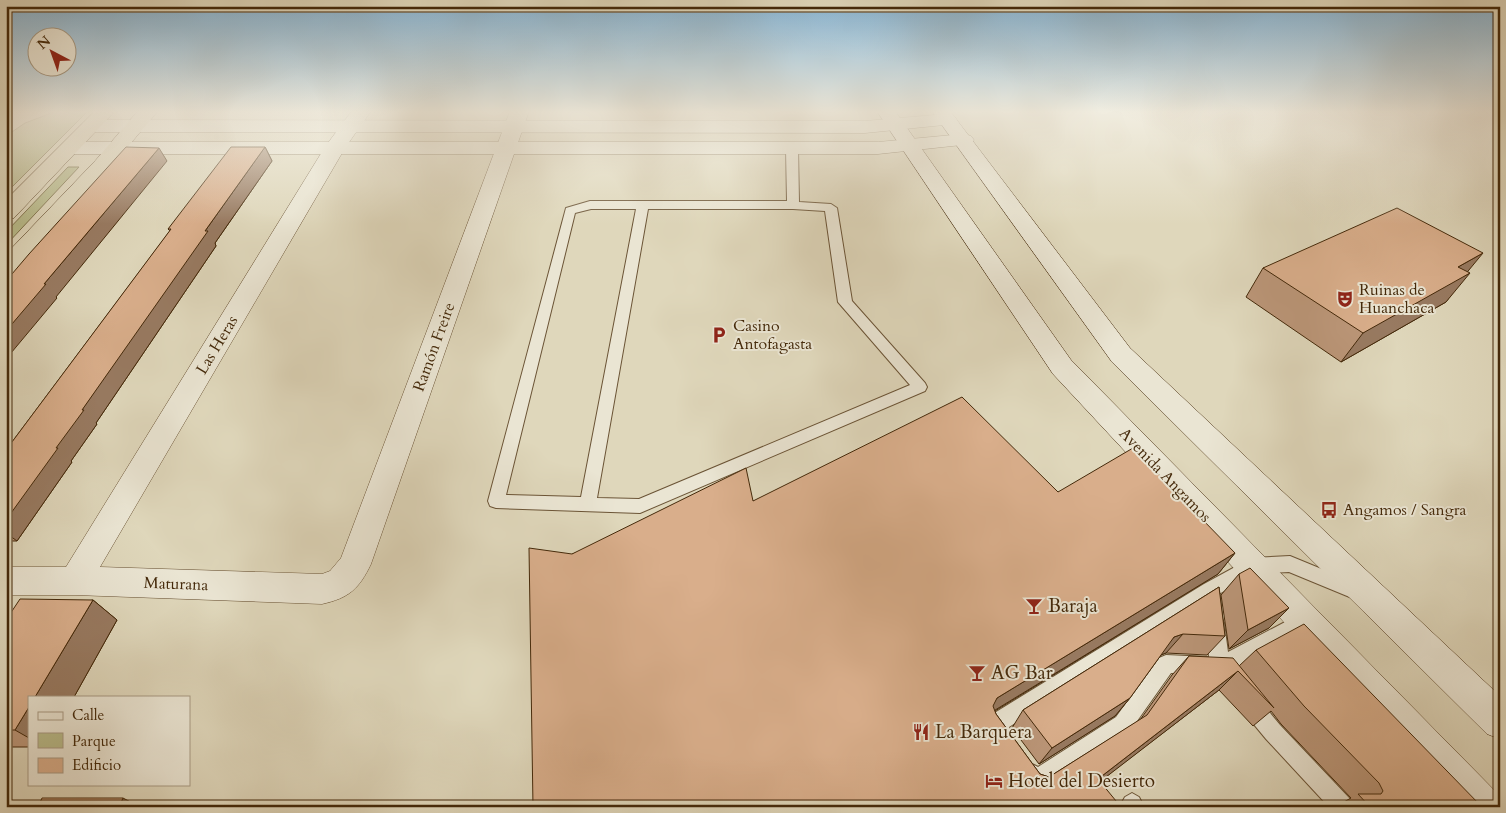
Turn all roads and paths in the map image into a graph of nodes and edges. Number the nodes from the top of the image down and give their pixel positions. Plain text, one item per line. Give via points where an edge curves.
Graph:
1 (69, 149) edge
2 (116, 149) edge
3 (335, 149) edge
4 (506, 149) edge
5 (792, 149) joint
6 (797, 149) edge
7 (912, 149) edge
8 (969, 149) edge
9 (643, 205) junction
10 (793, 205) junction
11 (6, 213) edge
12 (6, 269) edge
13 (588, 504) junction
14 (1252, 566) junction
15 (6, 581) edge
16 (75, 581) junction
17 (343, 582) joint
18 (1210, 590) junction
19 (1373, 599) junction
20 (1304, 620) junction
21 (1220, 666) junction
22 (1500, 721) edge
23 (1344, 807) edge
24 (1483, 807) edge

1 - 11 highway
2 - 12 highway
3 - 16 street, Las Heras
4 - 17 street, Ramón Freire via 355,564
5 - 6 street
5 - 10 lane
7 - 14 street, Avenida Angamos via 1062,367
8 - 19 street via 1121,355
9 - 10 lane
9 - 13 lane
9 - 13 lane via 590,205 570,211 496,501
10 - 13 lane via 831,208 845,302 920,388 640,506
14 - 18 lane
14 - 19 lane via 1290,564
14 - 20 street, Avenida Angamos
15 - 16 street, Maturana
16 - 17 street, Maturana via 322,589
18 - 21 lane
18 - 21 lane via 995,724 1036,781 1123,724 1166,664
19 - 22 street
20 - 21 lane
20 - 24 street, Avenida Angamos
21 - 23 lane via 1273,732

